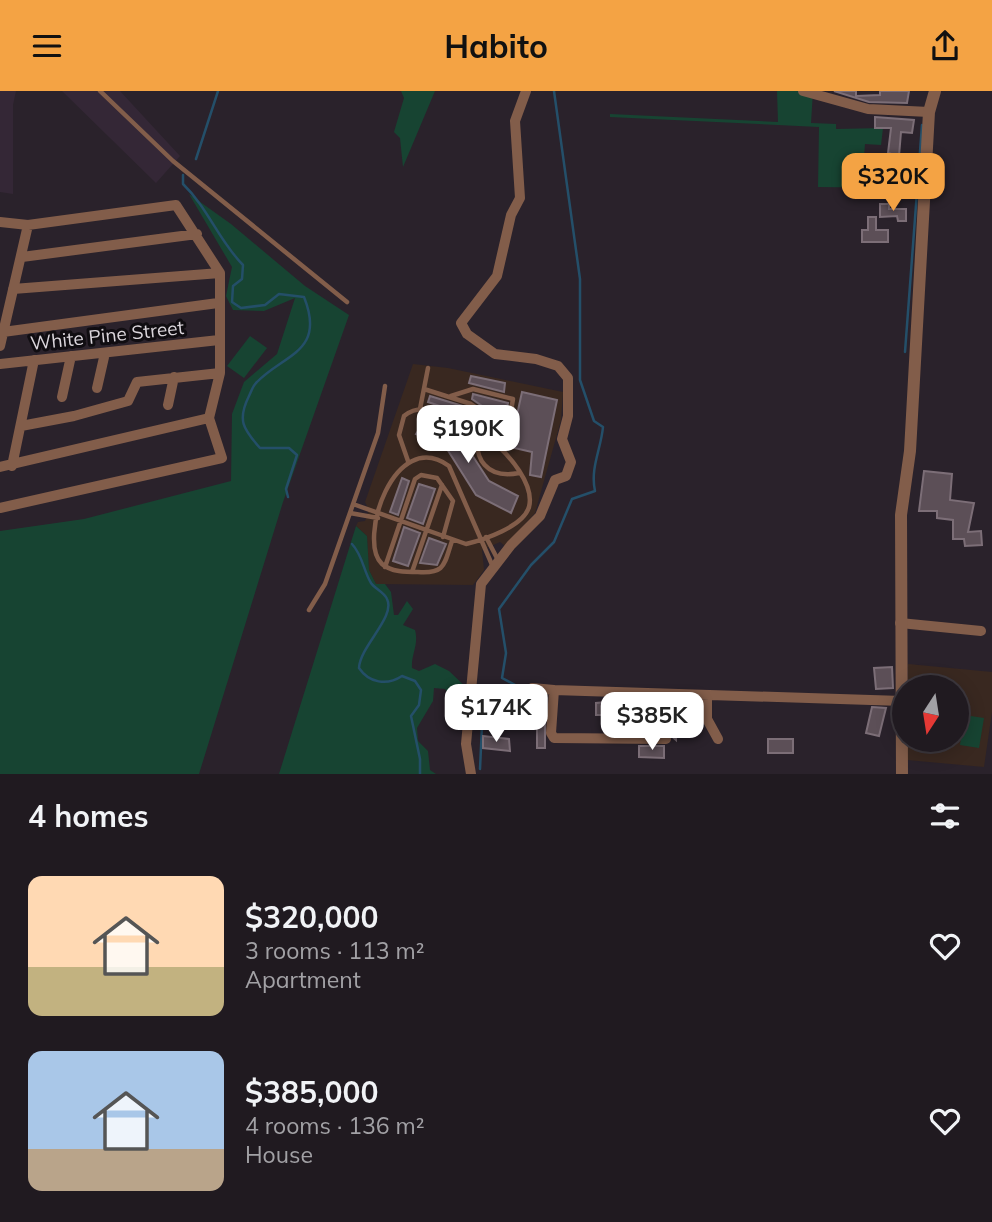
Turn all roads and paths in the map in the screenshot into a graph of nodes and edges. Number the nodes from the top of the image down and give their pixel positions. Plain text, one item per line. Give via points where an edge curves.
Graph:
1 (100, 91) edge
2 (526, 91) edge
3 (803, 91) edge
4 (935, 91) edge
5 (929, 112) junction
6 (0, 222) edge
7 (28, 225) junction
8 (197, 234) junction
9 (22, 257) junction
10 (220, 273) junction
11 (13, 289) junction
12 (347, 302) dead end
13 (218, 303) junction
14 (3, 332) junction
15 (219, 340) junction
16 (0, 346) edge
17 (105, 353) junction
18 (71, 356) junction
19 (34, 360) junction
20 (0, 364) edge
21 (428, 368) dead end
22 (220, 373) junction
23 (174, 376) junction
24 (385, 386) dead end
25 (97, 388) dead end
26 (424, 389) junction
27 (451, 395) junction
28 (62, 397) dead end
29 (168, 405) dead end
30 (420, 409) junction
31 (209, 418) junction
32 (21, 426) junction
33 (479, 430) junction
34 (509, 430) junction
35 (504, 451) junction
36 (408, 461) junction
37 (12, 466) junction
38 (0, 467) edge
39 (519, 473) junction
40 (442, 485) junction
41 (353, 504) junction
42 (0, 508) edge
43 (350, 513) junction
44 (380, 515) junction
45 (400, 523) junction
46 (426, 531) junction
47 (480, 533) junction
48 (443, 537) junction
49 (486, 537) junction
50 (480, 540) junction
51 (452, 541) junction
52 (496, 564) junction
53 (385, 566) junction
54 (412, 572) junction
55 (309, 610) dead end
56 (900, 623) junction
57 (981, 631) dead end
58 (901, 675) edge
59 (532, 688) dead end
60 (554, 690) junction
61 (707, 695) junction
62 (892, 701) edge
63 (666, 739) dead end
64 (718, 739) dead end
65 (902, 753) edge
66 (471, 774) edge
67 (902, 774) edge

1 - 12 lane via 173,161
2 - 52 street via 515,121 520,198 511,215 497,276 461,323 467,334 488,350 558,366 568,378 568,417 562,439 571,462 566,476 555,480 540,516
3 - 5 street via 868,109
4 - 5 street
5 - 56 street via 910,451 901,515
6 - 7 street
7 - 8 street via 176,205
7 - 9 street
8 - 9 street
8 - 10 street
9 - 11 street
10 - 11 street
10 - 13 street
11 - 14 street
13 - 14 street
13 - 15 street
14 - 16 street
15 - 17 street, White Pine Street
15 - 22 street
17 - 18 street, White Pine Street
17 - 25 street
18 - 19 street, White Pine Street
18 - 28 street
19 - 20 street, White Pine Street
19 - 32 street
21 - 26 lane
22 - 23 street
22 - 31 street
23 - 29 street
23 - 32 street via 137,382 128,401
24 - 41 lane via 380,426
26 - 27 lane
26 - 30 lane
27 - 34 lane
27 - 34 lane via 473,389 510,397 514,403
30 - 33 lane via 455,416
30 - 36 lane via 401,422 399,440
31 - 37 street
31 - 42 street via 222,458
32 - 37 street
33 - 35 lane
33 - 39 lane via 477,449 489,470 503,475
34 - 35 lane
35 - 39 lane
36 - 44 lane via 394,477
36 - 47 lane via 427,458 449,466
37 - 38 street
39 - 49 lane via 529,497 527,511 517,522
40 - 45 lane via 429,474 418,477
40 - 46 lane
40 - 48 lane via 453,504
41 - 43 lane
41 - 44 lane
43 - 44 lane
43 - 55 lane via 325,584
44 - 45 lane
44 - 53 lane via 372,548
45 - 46 lane
45 - 53 lane
46 - 48 lane
46 - 54 lane
47 - 49 lane
47 - 50 lane
48 - 51 lane
49 - 50 lane
49 - 52 lane
50 - 51 lane
50 - 52 lane
51 - 54 lane via 441,570
52 - 66 street via 479,592 467,736
53 - 54 lane
56 - 57 street
56 - 58 street
59 - 60 street
60 - 61 street
60 - 63 street via 553,738
61 - 62 street
61 - 64 street via 708,719
65 - 67 street

